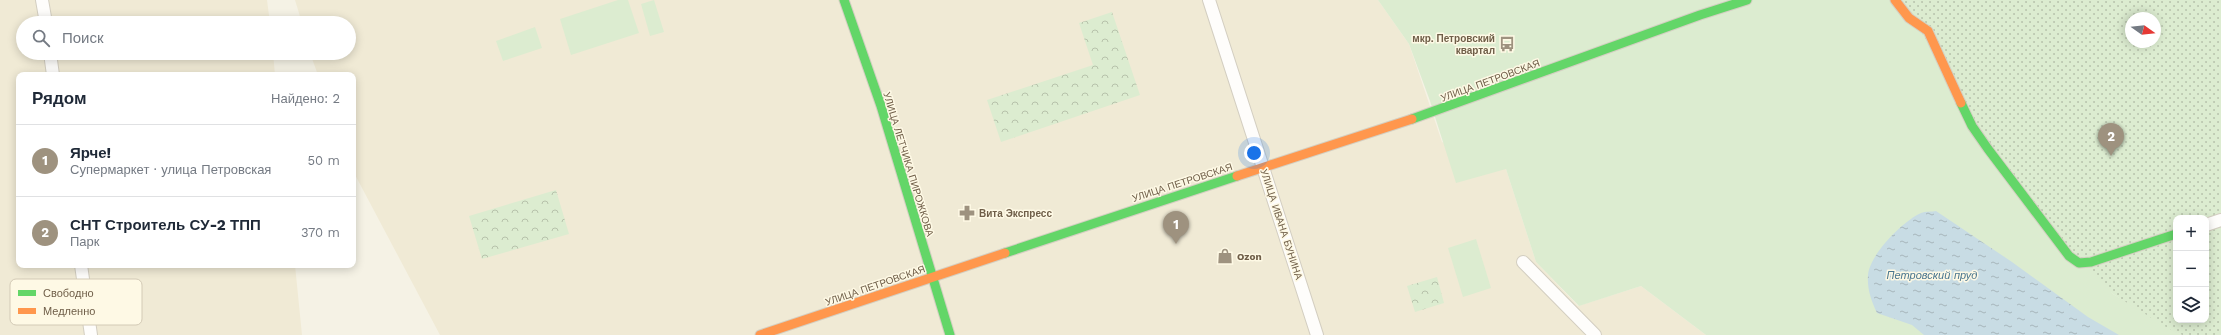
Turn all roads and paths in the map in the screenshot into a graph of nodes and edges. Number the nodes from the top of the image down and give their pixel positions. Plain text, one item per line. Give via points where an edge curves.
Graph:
1 (42, 0) edge
2 (844, 0) edge
3 (1209, 0) edge
4 (1747, 0) edge
5 (1895, 0) edge
6 (45, 16) edge
7 (51, 60) edge
8 (53, 72) edge
9 (1264, 167) junction
10 (2221, 220) edge
11 (2209, 224) edge
12 (2173, 235) edge
13 (1523, 262) dead end
14 (81, 268) edge
15 (932, 277) junction
16 (83, 279) edge
17 (90, 325) edge
18 (91, 335) edge
19 (760, 335) edge
20 (950, 335) edge
21 (1318, 335) edge
22 (1595, 335) edge

1 - 6 street
2 - 15 street, УЛИЦА ЛЕТЧИКА ПИРОЖКОВА via 881,106
3 - 9 street, УЛИЦА ИВАНА БУНИНА
4 - 9 street, УЛИЦА ПЕТРОВСКАЯ via 1425,115
5 - 12 street via 1900,9 1928,32 1972,126 2044,226 2069,256 2079,263 2091,262
7 - 8 street
9 - 15 street, УЛИЦА ПЕТРОВСКАЯ
9 - 21 street, УЛИЦА ИВАНА БУНИНА
10 - 11 street
13 - 22 street
14 - 16 street
15 - 19 street, УЛИЦА ПЕТРОВСКАЯ
15 - 20 street, УЛИЦА ЛЕТЧИКА ПИРОЖКОВА
17 - 18 street

